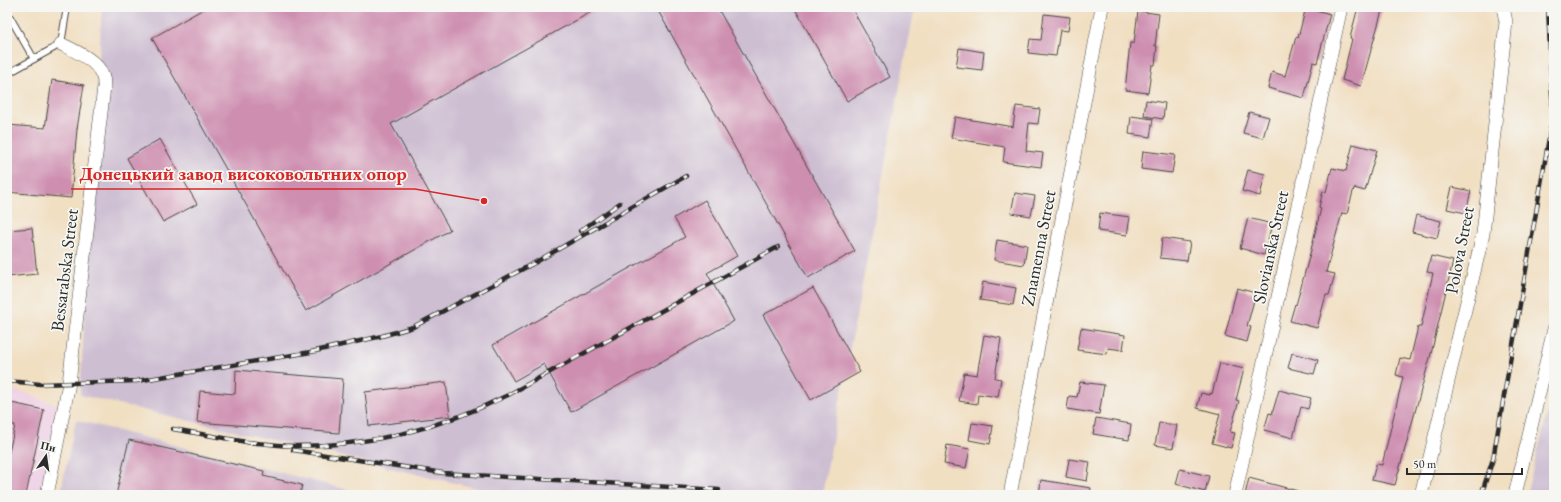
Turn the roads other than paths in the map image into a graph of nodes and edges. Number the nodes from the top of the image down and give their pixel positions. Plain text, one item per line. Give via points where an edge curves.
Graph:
1 (67, 7) edge
2 (1102, 7) edge
3 (1341, 7) edge
4 (1503, 7) edge
5 (7, 12) edge
6 (62, 44) junction
7 (34, 59) junction
8 (7, 74) edge
9 (1554, 329) edge
10 (47, 495) edge
11 (1010, 495) edge
12 (1235, 495) edge
13 (1421, 495) edge
14 (1515, 495) edge

1 - 6 lane
2 - 11 street, Znamenna Street
3 - 12 street, Slovianska Street
4 - 13 street, Polova Street via 1506,22 1483,234
5 - 7 lane
6 - 7 lane
6 - 10 street, Bessarabska Street via 91,61 102,74 104,88 69,383
7 - 8 lane
9 - 14 street

